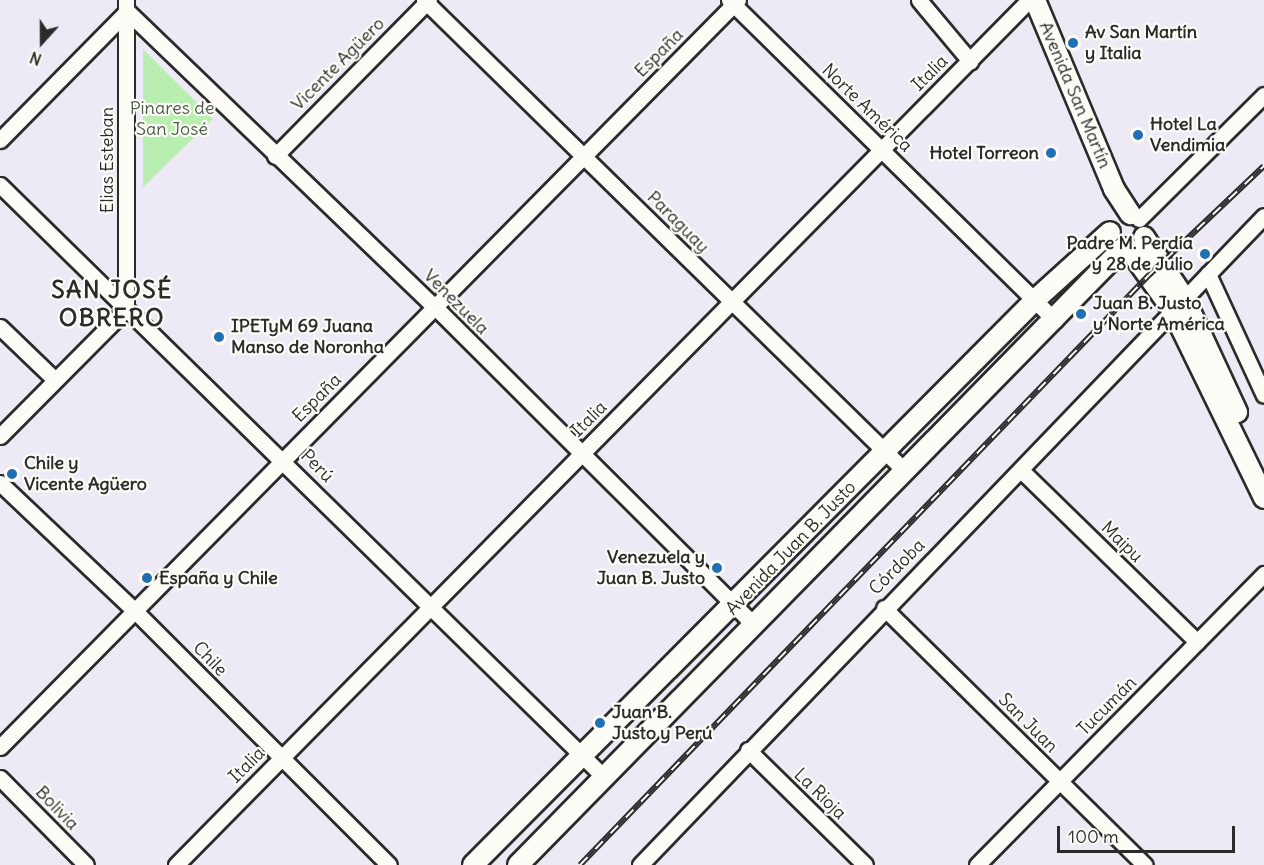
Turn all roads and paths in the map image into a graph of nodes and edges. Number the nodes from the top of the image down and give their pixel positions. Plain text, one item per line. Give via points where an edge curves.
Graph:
1 (920, 0) edge
2 (1029, 0) edge
3 (1035, 0) edge
4 (427, 1) edge
5 (734, 1) edge
6 (126, 5) edge
7 (970, 61) junction
8 (1264, 95) edge
9 (1264, 108) edge
10 (0, 140) edge
11 (882, 150) junction
12 (275, 156) junction
13 (584, 156) junction
14 (0, 185) edge
15 (1114, 189) junction
16 (1264, 216) edge
17 (1111, 228) junction
18 (1135, 233) junction
19 (1208, 274) junction
20 (1035, 300) junction
21 (731, 303) junction
22 (1178, 304) junction
23 (435, 307) junction
24 (126, 309) junction
25 (1055, 320) junction
26 (0, 327) edge
27 (55, 380) junction
28 (1264, 395) edge
29 (0, 436) edge
30 (884, 453) junction
31 (580, 456) junction
32 (283, 460) junction
33 (1264, 469) edge
34 (1021, 470) junction
35 (905, 471) junction
36 (0, 483) edge
37 (1264, 498) edge
38 (1264, 574) edge
39 (734, 606) junction
40 (430, 607) junction
41 (884, 608) junction
42 (135, 611) junction
43 (754, 625) junction
44 (1197, 642) junction
45 (0, 747) edge
46 (748, 750) junction
47 (584, 758) junction
48 (281, 759) junction
49 (604, 777) junction
50 (0, 778) edge
51 (1059, 782) junction
52 (86, 865) edge
53 (176, 865) edge
54 (389, 865) edge
55 (473, 865) edge
56 (518, 865) edge
57 (640, 865) edge
58 (865, 865) edge
59 (977, 865) edge
60 (1145, 865) edge

1 - 7 street
2 - 7 street, Italia
3 - 15 main road, Avenida San Martín
4 - 12 street, Vicente Agüero
4 - 13 street, Paraguay
5 - 11 street, Norte América
5 - 13 street, España
6 - 10 street
6 - 12 street, Venezuela
6 - 24 street, Elias Esteban
7 - 11 street, Italia
8 - 18 street
9 - 18 street
11 - 20 street, Norte América
11 - 21 street, Italia
12 - 23 street, Venezuela
13 - 21 street, Paraguay
13 - 23 street, España
14 - 24 street, Perú
15 - 17 main road, Avenida San Martín
15 - 18 main road, Avenida San Martín
16 - 19 street, Córdoba
17 - 18 main road via 1114,242
17 - 18 main road, Avenida Juan B. Justo via 1119,216
17 - 20 main road, Avenida Juan B. Justo
18 - 22 main road
18 - 25 main road, Avenida Juan B. Justo
19 - 22 street, Córdoba
19 - 28 street
20 - 25 street, Norte América
20 - 30 main road, Avenida Juan B. Justo
21 - 30 street, Paraguay
21 - 31 street, Italia
22 - 33 main road
22 - 34 street, Córdoba
22 - 37 main road
23 - 31 street, Venezuela
23 - 32 street, España
24 - 27 street
24 - 32 street, Perú
25 - 35 main road, Avenida Juan B. Justo
26 - 27 street
27 - 29 street
30 - 35 street, Paraguay
30 - 39 main road, Avenida Juan B. Justo
31 - 39 street, Venezuela
31 - 40 street, Italia
32 - 40 street, Perú
32 - 42 street, España
34 - 41 street, Córdoba
34 - 44 street, Maipu
35 - 43 main road, Avenida Juan B. Justo
36 - 42 street, Chile
38 - 44 street, Tucumán
39 - 43 street, Venezuela
39 - 47 main road, Avenida Juan B. Justo
40 - 47 street, Perú
40 - 48 street, Italia
41 - 46 street, Córdoba
41 - 51 street, San Juan
42 - 45 street, España
42 - 48 street, Chile
43 - 49 main road, Avenida Juan B. Justo
44 - 51 street, Tucumán
46 - 57 street, Córdoba
46 - 58 street, La Rioja
47 - 49 street, Perú
47 - 55 main road, Avenida Juan B. Justo
48 - 53 street, Italia
48 - 54 street, Chile
49 - 56 main road, Avenida Juan B. Justo
50 - 52 street, Bolivia
51 - 59 street, Tucumán
51 - 60 street, San Juan

